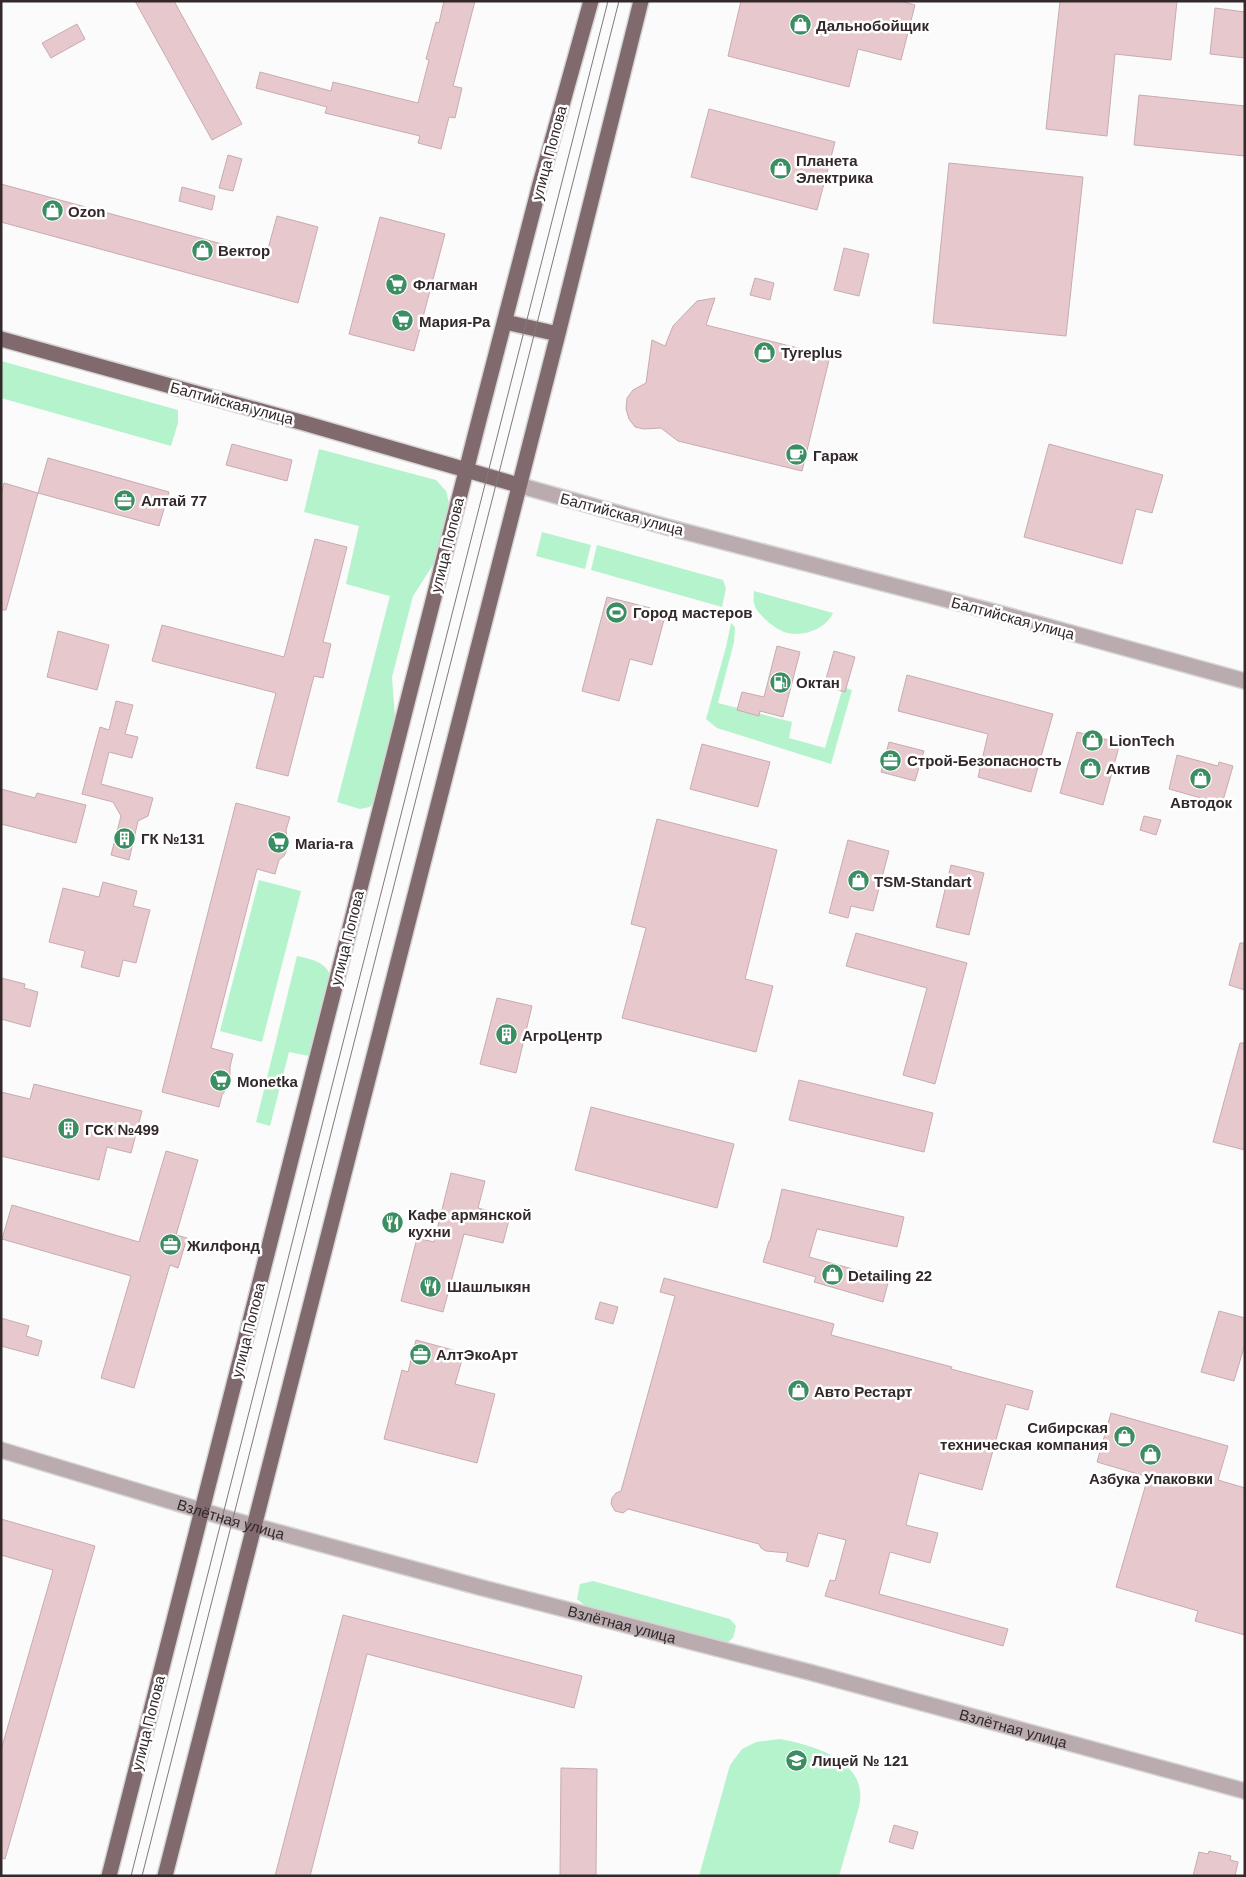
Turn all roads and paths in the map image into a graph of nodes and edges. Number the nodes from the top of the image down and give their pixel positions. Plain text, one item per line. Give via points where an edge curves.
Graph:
1 (591, 1) edge
2 (641, 1) edge
3 (505, 322) junction
4 (558, 334) junction
5 (1, 339) edge
6 (467, 470) junction
7 (518, 485) junction
8 (1245, 681) edge
9 (1, 1450) edge
10 (201, 1512) junction
11 (254, 1526) junction
12 (1245, 1791) edge
13 (109, 1876) edge
14 (165, 1876) edge

1 - 3 main road, улица Попова
2 - 4 main road
3 - 4 main road
3 - 6 main road, улица Попова
4 - 7 main road
5 - 6 main road, Балтийская улица
6 - 7 main road, Балтийская улица
6 - 10 main road, улица Попова
7 - 8 street, Балтийская улица
7 - 11 main road
9 - 10 street, Взлётная улица
10 - 11 street, Взлётная улица
10 - 13 main road, улица Попова
11 - 12 street, Взлётная улица
11 - 14 main road

